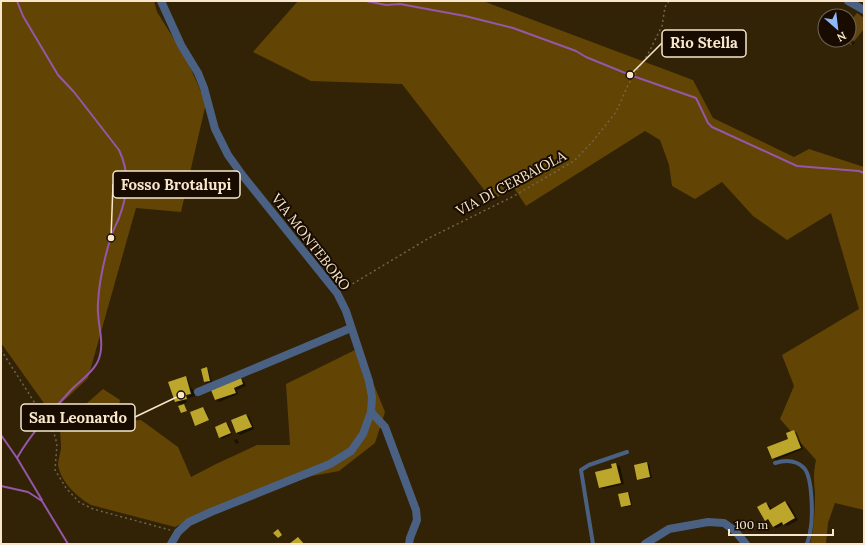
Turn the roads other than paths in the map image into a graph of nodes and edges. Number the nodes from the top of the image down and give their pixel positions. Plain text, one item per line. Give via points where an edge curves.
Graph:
1 (161, 1) edge
2 (848, 1) edge
3 (864, 10) edge
4 (351, 328) junction
5 (198, 392) dead end
6 (371, 412) junction
7 (627, 452) dead end
8 (775, 463) dead end
9 (171, 544) edge
10 (409, 544) edge
11 (592, 544) edge
12 (645, 544) edge
13 (746, 544) edge
14 (807, 544) edge

1 - 4 street, VIA MONTEBORO via 181,45 198,74 215,129 228,154 337,293
2 - 3 street
4 - 5 street
4 - 6 street, VIA MONTEBORO via 369,381
6 - 9 street, VIA MONTEBORO via 363,434 351,452 330,464 189,522 178,532
6 - 10 street via 385,427 416,510 417,520
7 - 11 lane via 581,470
8 - 14 lane via 784,460 795,462 804,468 809,478 811,502
12 - 13 street via 669,528 708,522 724,523

